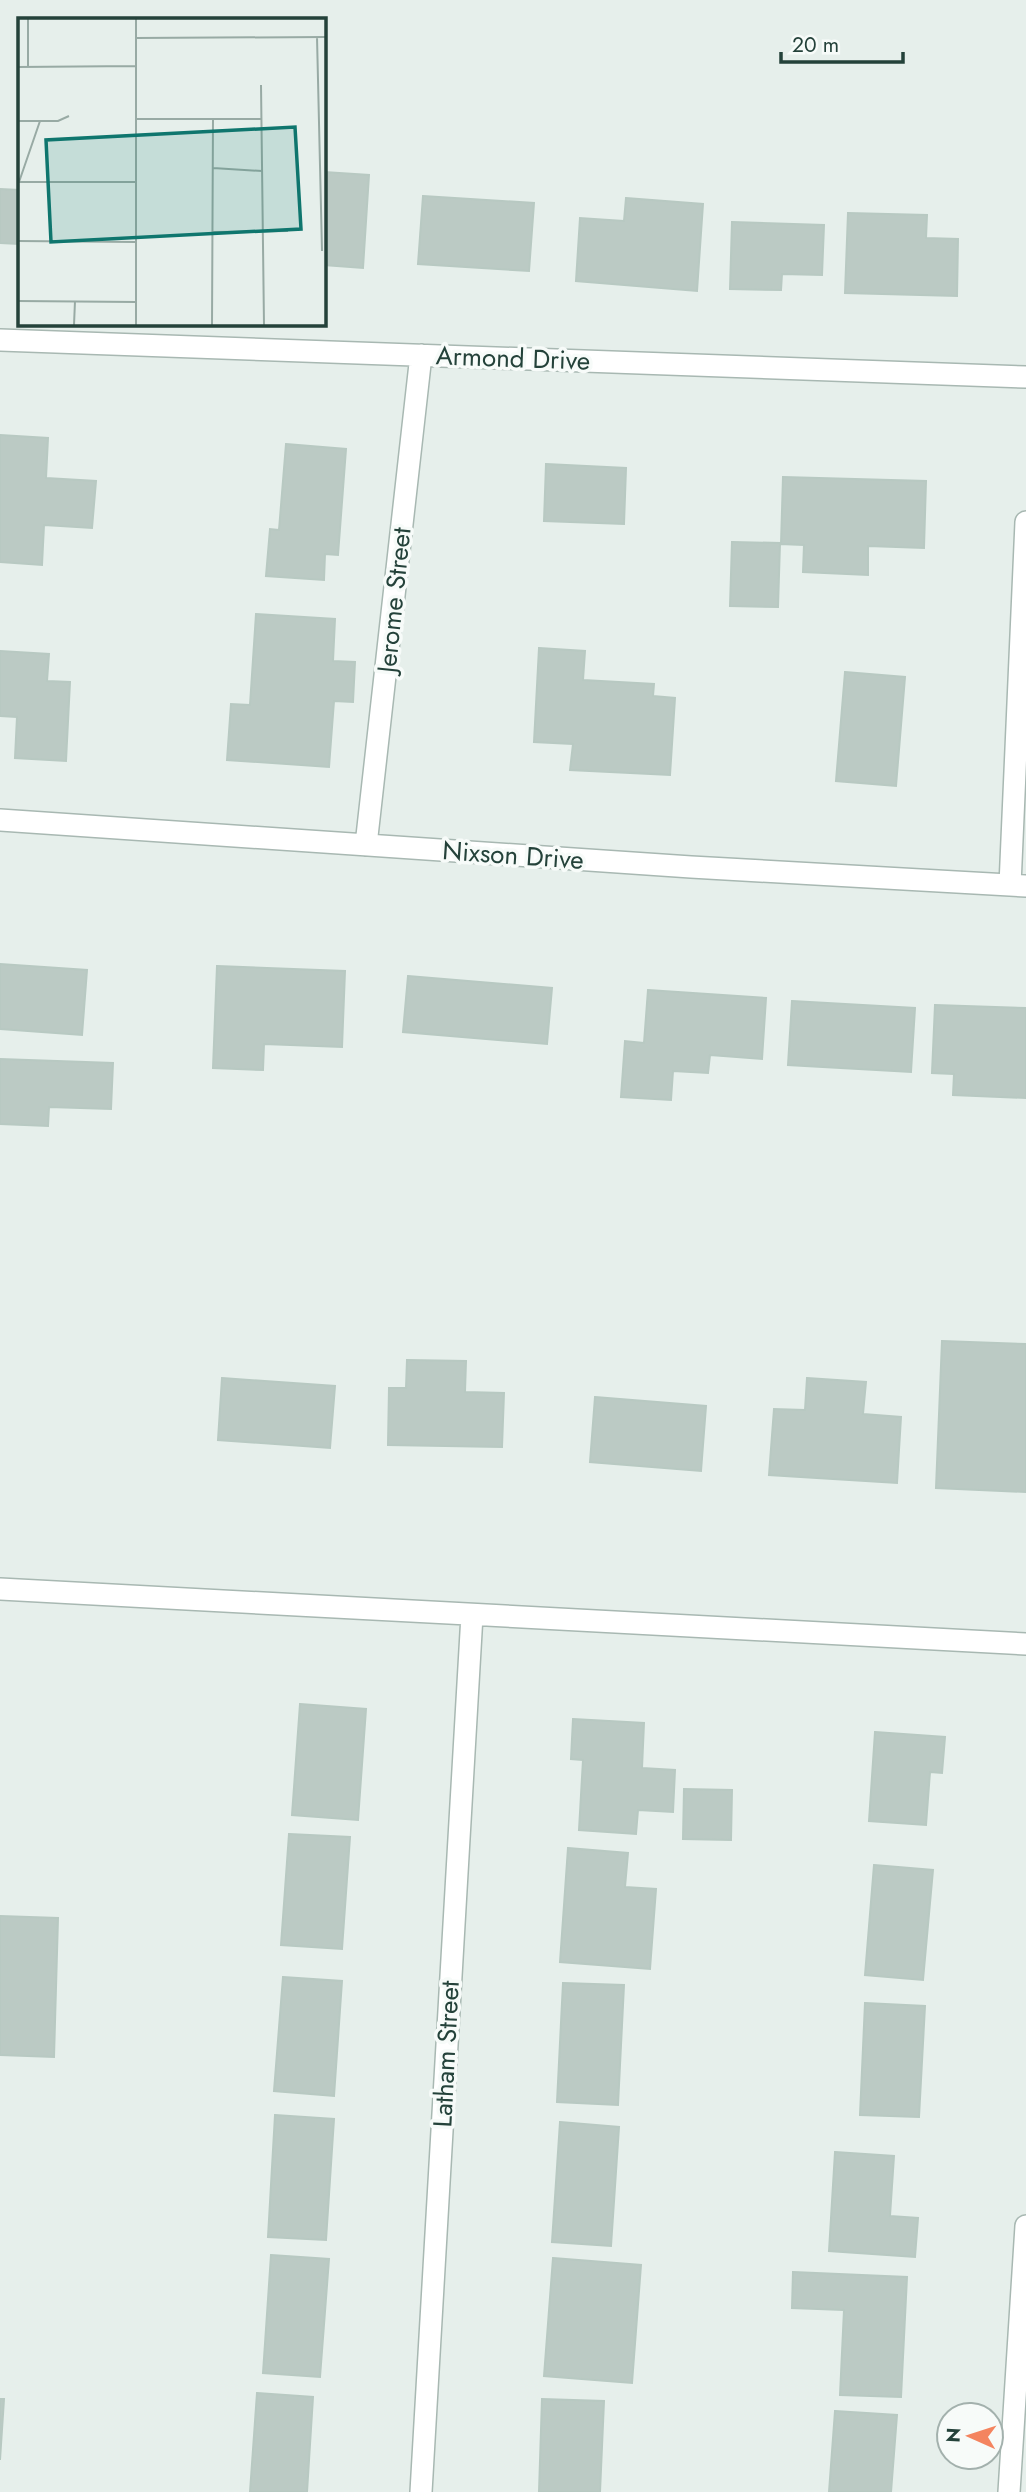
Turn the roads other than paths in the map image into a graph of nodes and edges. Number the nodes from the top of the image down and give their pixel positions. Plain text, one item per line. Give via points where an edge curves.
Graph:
1 (0, 340) edge
2 (421, 355) junction
3 (1026, 377) edge
4 (1026, 522) edge
5 (0, 820) edge
6 (366, 845) junction
7 (1018, 886) edge
8 (0, 1589) edge
9 (472, 1615) junction
10 (1026, 1644) edge
11 (1026, 2226) edge
12 (421, 2492) edge
13 (1009, 2492) edge

1 - 2 street, Armond Drive
2 - 3 street, Armond Drive
2 - 6 street, Jerome Street
4 - 7 street
5 - 6 street, Nixson Drive
6 - 7 street, Nixson Drive
8 - 9 street
9 - 10 street
9 - 12 street, Latham Street
11 - 13 street

